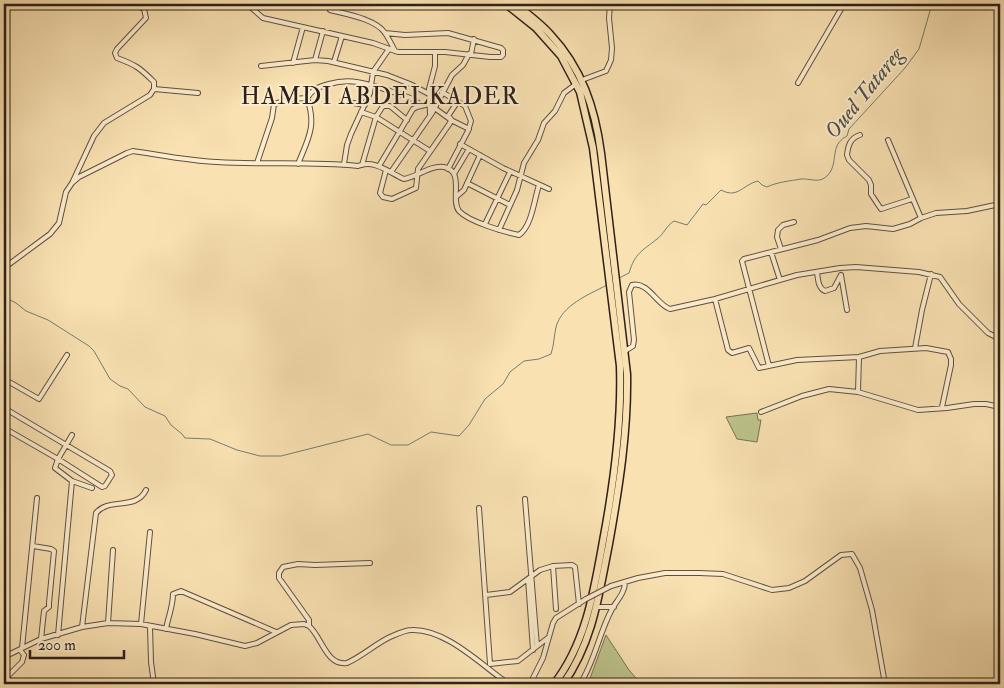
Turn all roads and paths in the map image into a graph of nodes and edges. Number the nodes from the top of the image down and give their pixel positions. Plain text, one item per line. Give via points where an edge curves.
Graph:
1 (132, 4) edge
2 (247, 4) edge
3 (506, 4) edge
4 (515, 4) edge
5 (610, 4) edge
6 (844, 4) edge
7 (330, 10) dead end
8 (303, 27) junction
9 (323, 32) junction
10 (385, 33) junction
11 (342, 36) junction
12 (474, 39) junction
13 (389, 49) junction
14 (395, 51) junction
15 (435, 52) junction
16 (470, 54) junction
17 (315, 60) junction
18 (334, 62) junction
19 (293, 63) junction
20 (261, 66) dead end
21 (373, 72) junction
22 (579, 82) junction
23 (798, 83) dead end
24 (372, 84) junction
25 (414, 86) junction
26 (154, 89) junction
27 (442, 92) junction
28 (198, 93) dead end
29 (429, 94) junction
30 (409, 97) junction
31 (307, 98) junction
32 (342, 101) dead end
33 (458, 101) junction
34 (429, 104) junction
35 (365, 105) junction
36 (421, 106) junction
37 (434, 108) junction
38 (361, 112) junction
39 (430, 114) junction
40 (376, 117) junction
41 (450, 119) junction
42 (407, 120) junction
43 (469, 129) junction
44 (399, 132) junction
45 (860, 135) dead end
46 (413, 140) junction
47 (888, 140) dead end
48 (460, 144) junction
49 (469, 149) junction
50 (430, 151) junction
51 (480, 155) junction
52 (257, 163) junction
53 (298, 164) junction
54 (344, 164) junction
55 (362, 164) junction
56 (379, 166) junction
57 (448, 169) junction
58 (386, 170) junction
59 (391, 172) junction
60 (418, 172) junction
61 (510, 172) junction
62 (454, 174) junction
63 (520, 177) junction
64 (72, 183) junction
65 (467, 183) junction
66 (539, 186) junction
67 (549, 189) dead end
68 (456, 197) junction
69 (497, 199) junction
70 (912, 199) junction
71 (1000, 204) edge
72 (510, 205) junction
73 (921, 218) junction
74 (794, 222) dead end
75 (485, 224) junction
76 (498, 230) junction
77 (781, 249) junction
78 (771, 252) junction
79 (4, 268) edge
80 (840, 268) junction
81 (817, 272) junction
82 (931, 274) junction
83 (841, 275) junction
84 (780, 280) junction
85 (750, 290) junction
86 (715, 299) junction
87 (847, 310) dead end
88 (1000, 339) edge
89 (915, 348) junction
90 (625, 351) junction
91 (68, 355) dead end
92 (859, 357) junction
93 (769, 366) junction
94 (4, 379) edge
95 (858, 392) junction
96 (942, 407) junction
97 (1000, 407) edge
98 (4, 408) edge
99 (761, 412) dead end
100 (4, 428) edge
101 (72, 436) dead end
102 (67, 446) junction
103 (58, 459) junction
104 (72, 481) junction
105 (92, 488) dead end
106 (146, 490) dead end
107 (37, 498) dead end
108 (139, 499) junction
109 (525, 500) dead end
110 (140, 506) dead end
111 (479, 508) dead end
112 (150, 532) dead end
113 (32, 546) junction
114 (113, 550) dead end
115 (370, 563) dead end
116 (553, 566) junction
117 (529, 577) junction
118 (625, 582) junction
119 (486, 595) junction
120 (578, 604) junction
121 (597, 607) junction
122 (614, 607) junction
123 (556, 609) dead end
124 (108, 623) junction
125 (141, 624) junction
126 (309, 626) junction
127 (82, 627) junction
128 (150, 627) junction
129 (166, 629) junction
130 (276, 632) junction
131 (58, 635) junction
132 (549, 637) junction
133 (41, 639) junction
134 (535, 648) junction
135 (21, 649) junction
136 (4, 657) edge
137 (488, 665) junction
138 (4, 680) edge
139 (154, 684) edge
140 (509, 684) edge
141 (530, 684) edge
142 (554, 684) edge
143 (563, 684) edge
144 (580, 684) edge
145 (885, 684) edge

1 - 26 street via 144,10 146,18 115,56 144,72 154,82
2 - 8 street via 263,18
3 - 22 highway via 561,56
4 - 22 highway via 550,33 568,55
5 - 22 street via 611,60 606,71
6 - 23 street
7 - 10 street via 367,21
8 - 9 street
8 - 19 street
9 - 11 street
9 - 17 street
10 - 12 street via 444,32
10 - 14 street
11 - 13 street
11 - 18 street
12 - 16 street
12 - 16 street via 502,48 504,55
13 - 14 street
13 - 21 street
14 - 15 street
15 - 16 street
15 - 29 street
16 - 27 street
17 - 18 street
17 - 19 street
18 - 21 street
19 - 20 street
21 - 24 street
21 - 25 street
22 - 63 street via 564,93 544,123
22 - 90 highway via 589,97 598,131
22 - 142 highway via 599,186 620,366 620,410 609,510 591,605 578,643
24 - 30 street
24 - 31 street via 351,80 336,82 312,91
24 - 35 street
25 - 29 street
25 - 30 street
26 - 28 street
26 - 64 street via 150,95 104,123 94,136
27 - 33 street
27 - 37 street
29 - 34 street
30 - 36 street
31 - 52 street via 274,104
31 - 53 street via 312,113 311,127
32 - 35 street
33 - 41 street via 448,116
33 - 43 street via 467,108
34 - 36 street
34 - 37 street
34 - 39 street
35 - 38 street
36 - 42 street via 414,109
37 - 39 street
37 - 41 street
38 - 40 street
38 - 54 street via 347,145
39 - 46 street
40 - 42 street via 386,105
40 - 44 street
40 - 55 street
41 - 43 street
41 - 50 street
42 - 44 street
43 - 48 street
44 - 46 street
44 - 56 street
45 - 70 street via 851,141 847,155 869,180 871,194 881,209
46 - 50 street
46 - 59 street
47 - 70 street
48 - 49 street
48 - 57 street
49 - 51 street
49 - 62 street
50 - 60 street
51 - 61 street
51 - 65 street
52 - 53 street
52 - 64 street via 217,162 133,151
53 - 54 street
54 - 55 street
55 - 56 street
56 - 58 street
57 - 60 street
57 - 62 street
58 - 59 street
58 - 60 street via 380,194 390,199 416,188
59 - 60 street via 404,179
61 - 63 street
61 - 69 street
62 - 68 street
63 - 66 street
63 - 72 street
64 - 79 street via 66,192 58,223 50,234
65 - 68 street
65 - 69 street
66 - 67 street
66 - 76 street via 530,219 522,233
68 - 75 street via 460,212
69 - 72 street
69 - 75 street
70 - 73 street
71 - 73 street
72 - 76 street
73 - 77 street via 893,229 850,228
74 - 77 street via 778,230
75 - 76 street
77 - 78 street
78 - 84 street
78 - 85 street via 743,260
80 - 81 street
80 - 82 street
80 - 83 street
81 - 83 street via 819,284 825,291 834,288
81 - 84 street
82 - 88 street via 940,277 959,304 988,333
82 - 89 street
83 - 87 street
84 - 85 street
85 - 86 street
85 - 93 street
86 - 90 street via 670,309 643,287 632,285 629,292 634,340 633,346
86 - 93 street via 730,352 749,348 759,368
89 - 92 street via 873,352
89 - 96 street via 944,350 949,354 951,364
90 - 121 highway via 627,405 624,441
91 - 94 street via 39,399
92 - 93 street via 797,360
92 - 95 street
95 - 96 street via 918,410
95 - 99 street via 821,390
96 - 97 street via 980,404
98 - 102 street
100 - 103 street
101 - 102 street
102 - 103 street
102 - 103 street via 110,471 112,474 105,486
103 - 104 street via 55,468
104 - 105 street
104 - 131 street
106 - 108 street
107 - 113 street
108 - 110 street
108 - 127 street via 104,506 96,512
109 - 117 street
111 - 119 street
112 - 125 street
113 - 133 street via 54,551 49,607 44,611
113 - 135 street
114 - 124 street
115 - 126 street via 298,564 281,569 279,578 310,620
116 - 117 street
116 - 120 street via 575,567
116 - 123 street
117 - 119 street via 510,592
117 - 134 street
118 - 120 street, bridge
118 - 122 street
118 - 145 street via 665,573 723,574 772,590 789,588 805,581 840,555 852,554 860,568 872,610
119 - 137 street
120 - 132 street via 556,618
121 - 122 street
121 - 143 highway via 580,656
122 - 144 street
124 - 125 street
124 - 127 street
125 - 128 street
126 - 130 street via 291,624
126 - 137 street via 337,663 347,663 385,639 412,630 445,638
127 - 131 street
128 - 129 street
128 - 139 street
129 - 130 street via 245,646 258,643
129 - 130 street via 173,594 181,591
131 - 133 street
132 - 134 street
132 - 141 street via 544,658
133 - 135 street
134 - 137 street via 516,662
135 - 136 street
135 - 138 street via 24,655 22,662
137 - 140 street

